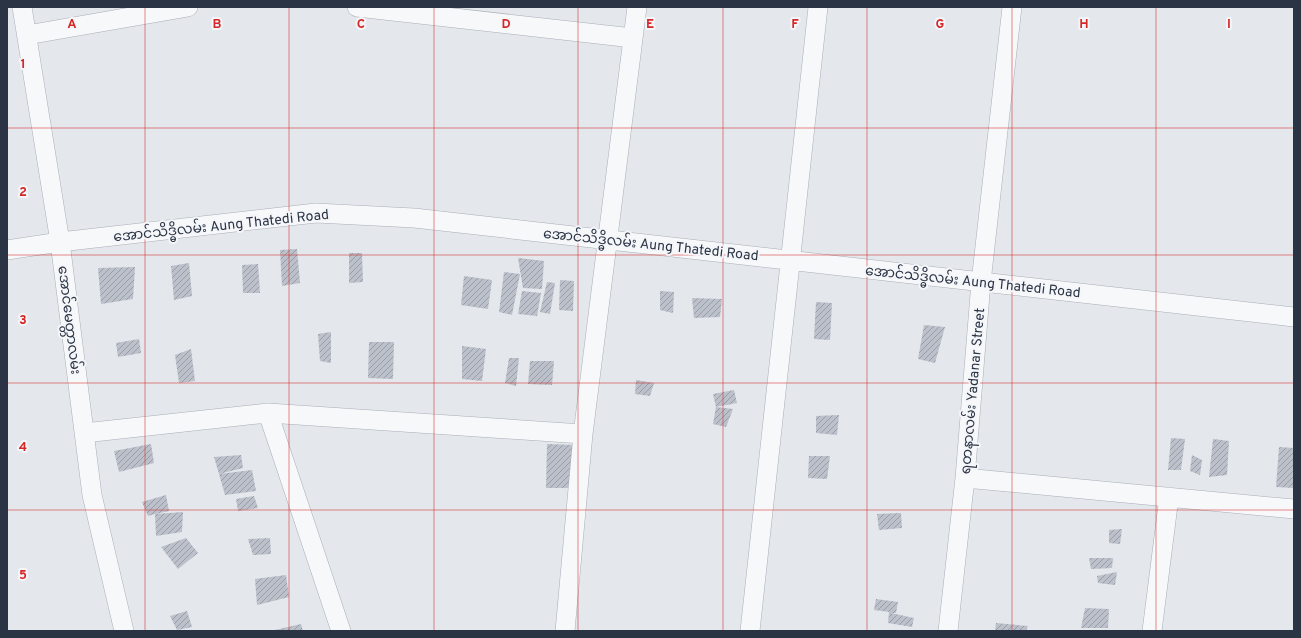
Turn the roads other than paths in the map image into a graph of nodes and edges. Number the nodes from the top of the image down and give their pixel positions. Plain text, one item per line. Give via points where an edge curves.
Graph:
1 (22, 7) edge
2 (188, 7) edge
3 (357, 7) edge
4 (637, 7) edge
5 (818, 7) edge
6 (1012, 7) edge
7 (27, 35) junction
8 (634, 38) junction
9 (607, 240) junction
10 (60, 242) junction
11 (7, 250) edge
12 (790, 260) junction
13 (981, 282) junction
14 (1294, 317) edge
15 (268, 413) junction
16 (84, 433) junction
17 (583, 434) junction
18 (965, 478) junction
19 (1169, 497) junction
20 (1294, 509) edge
21 (124, 631) edge
22 (341, 631) edge
23 (565, 631) edge
24 (750, 631) edge
25 (948, 631) edge
26 (1152, 631) edge

1 - 7 street, အောင်မေတ္တာလမ်း
2 - 7 street
3 - 8 street
4 - 8 street
5 - 12 street
6 - 13 street, ရတနာလမ်း Yadanar Street
7 - 10 street, အောင်မေတ္တာလမ်း
8 - 9 street
9 - 10 street, အောင်သိဒ္ဓိလမ်း Aung Thatedi Road via 414,218 316,213
9 - 12 street, အောင်သိဒ္ဓိလမ်း Aung Thatedi Road
9 - 17 street
10 - 11 street, အောင်သိဒ္ဓိလမ်း Aung Thatedi Road
10 - 16 street, အောင်မေတ္တာလမ်း
12 - 13 street, အောင်သိဒ္ဓိလမ်း Aung Thatedi Road
12 - 24 street
13 - 14 street, အောင်သိဒ္ဓိလမ်း Aung Thatedi Road
13 - 18 street, ရတနာလမ်း Yadanar Street
15 - 16 street
15 - 17 street
15 - 22 street
16 - 21 street, အောင်မေတ္တာလမ်း via 92,495
17 - 23 street
18 - 19 street
18 - 25 street, ရတနာလမ်း Yadanar Street
19 - 20 street
19 - 26 street

